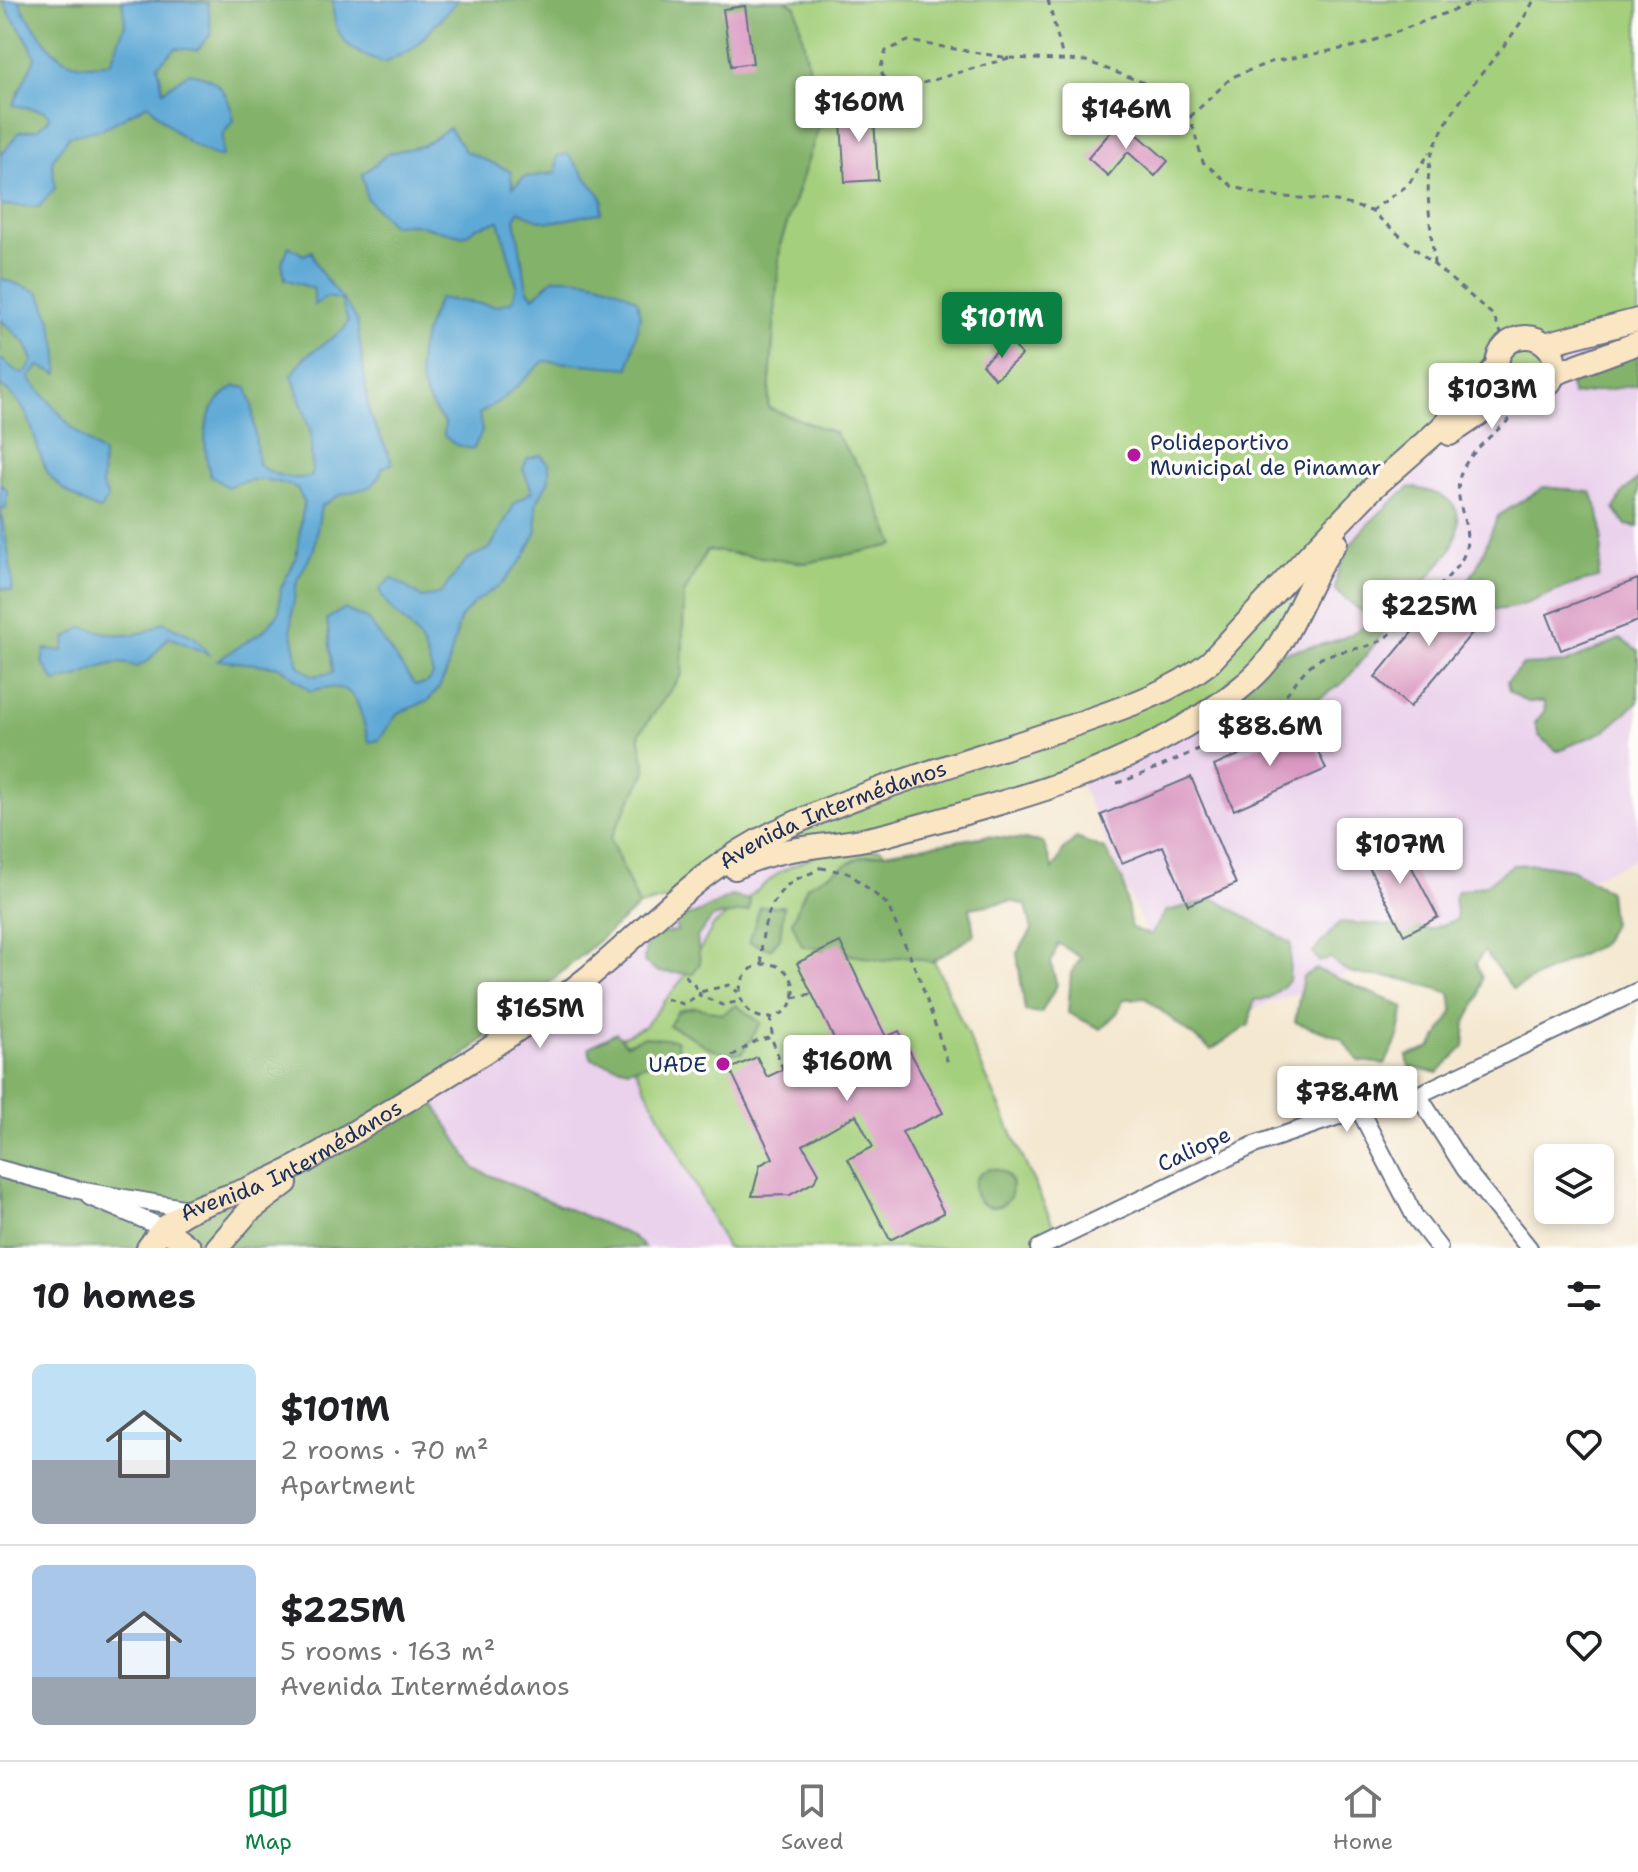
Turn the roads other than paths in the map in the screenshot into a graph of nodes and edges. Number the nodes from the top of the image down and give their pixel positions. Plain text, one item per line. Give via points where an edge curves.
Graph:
1 (1638, 320) edge
2 (1638, 343) edge
3 (1545, 344) junction
4 (1496, 367) junction
5 (1554, 374) junction
6 (1512, 392) junction
7 (1638, 991) edge
8 (1418, 1095) junction
9 (1359, 1109) junction
10 (0, 1169) edge
11 (78, 1190) junction
12 (197, 1205) junction
13 (164, 1228) junction
14 (222, 1242) edge
15 (148, 1248) edge
16 (190, 1248) edge
17 (1039, 1248) edge
18 (1439, 1248) edge
19 (1529, 1248) edge

1 - 3 main road
2 - 5 main road
3 - 4 main road via 1526,337 1506,344
3 - 5 main road
4 - 6 main road
4 - 12 main road, Avenida Intermédanos via 1191,677 1128,706 931,771 775,831 680,895 526,1024 296,1167
5 - 6 main road via 1542,390
6 - 14 main road, Avenida Intermédanos via 1448,435 1347,527 1263,667 1213,709 1122,762 1057,788 877,837 817,845 740,866 683,899 534,1026 276,1189
7 - 8 street, Caliope
8 - 9 street, Caliope
8 - 19 street via 1465,1169
9 - 17 street, Caliope via 1254,1145
9 - 18 street via 1415,1217
10 - 11 street
11 - 12 street
11 - 13 street
12 - 13 main road, Avenida Intermédanos
12 - 14 main road via 222,1214
13 - 15 main road, Avenida Intermédanos
13 - 16 main road

